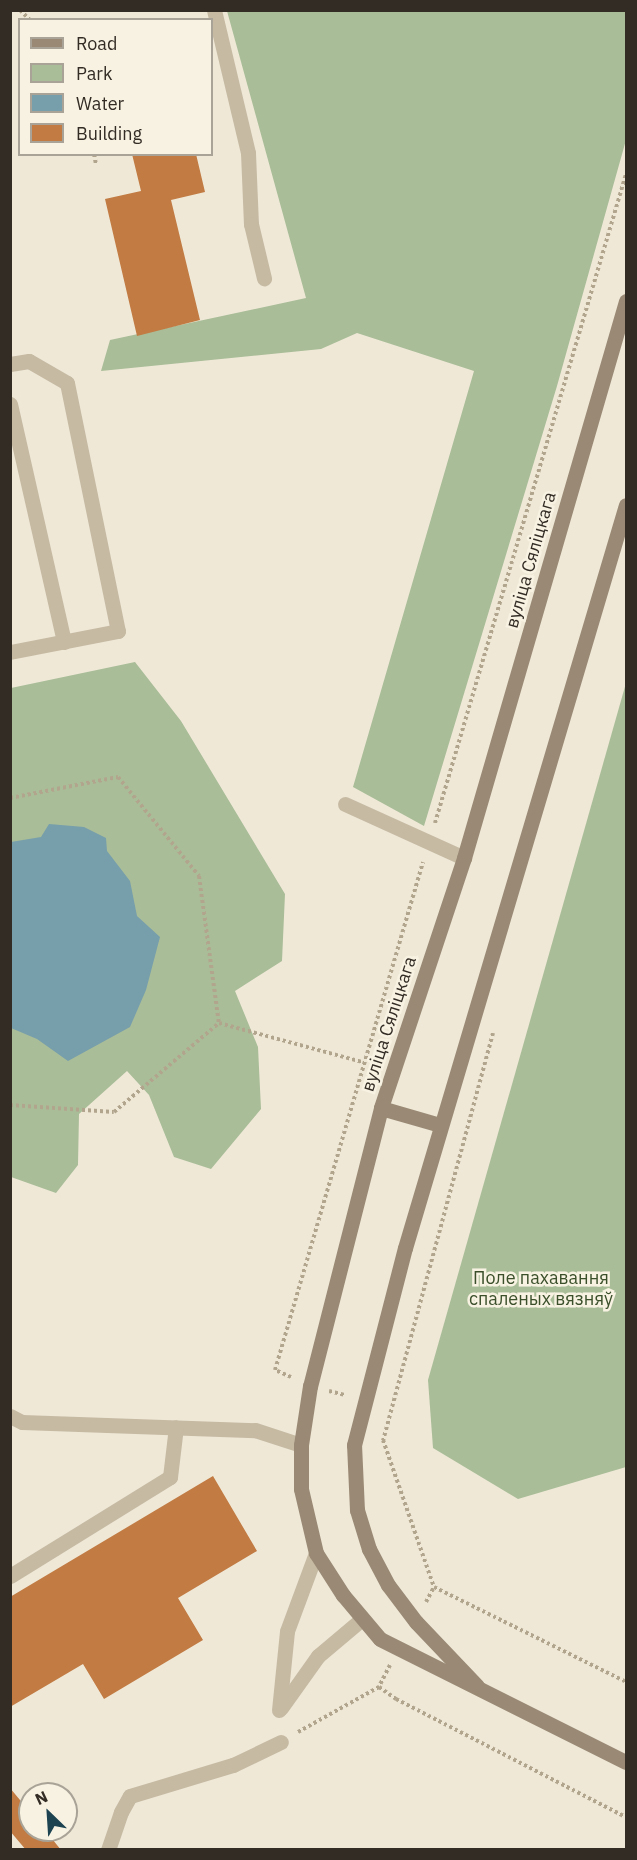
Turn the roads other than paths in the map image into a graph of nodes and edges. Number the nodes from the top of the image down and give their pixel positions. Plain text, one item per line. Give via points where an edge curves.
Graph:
1 (214, 10) edge
2 (264, 278) dead end
3 (627, 301) edge
4 (10, 364) edge
5 (10, 405) edge
6 (627, 505) edge
7 (64, 642) junction
8 (10, 652) edge
9 (345, 804) dead end
10 (464, 858) junction
11 (381, 1108) junction
12 (440, 1125) junction
13 (10, 1416) edge
14 (176, 1427) junction
15 (301, 1446) junction
16 (316, 1553) junction
17 (10, 1576) edge
18 (362, 1619) junction
19 (482, 1691) junction
20 (281, 1742) road end
21 (627, 1762) edge
22 (108, 1850) edge

1 - 2 lane via 248,153 251,224
3 - 10 main road, вуліца Сяліцкага
4 - 7 lane via 29,361 67,383 118,631
5 - 7 lane
6 - 12 main road, вуліца Сяліцкага
7 - 8 lane
9 - 10 lane
10 - 11 main road, вуліца Сяліцкага
11 - 12 main road
11 - 15 main road, вуліца Сяліцкага via 310,1386
12 - 19 main road, вуліца Сяліцкага via 363,1400 354,1445 357,1509 369,1549 388,1585 416,1622
13 - 14 lane via 22,1422
14 - 15 lane via 255,1430
14 - 17 lane via 170,1477
15 - 16 main road, вуліца Сяліцкага via 301,1489
16 - 18 main road, вуліца Сяліцкага
16 - 18 lane via 286,1631 279,1710 318,1656
18 - 19 main road, вуліца Сяліцкага via 397,1650
19 - 21 main road, вуліца Сяліцкага
20 - 22 lane via 233,1766 130,1796

